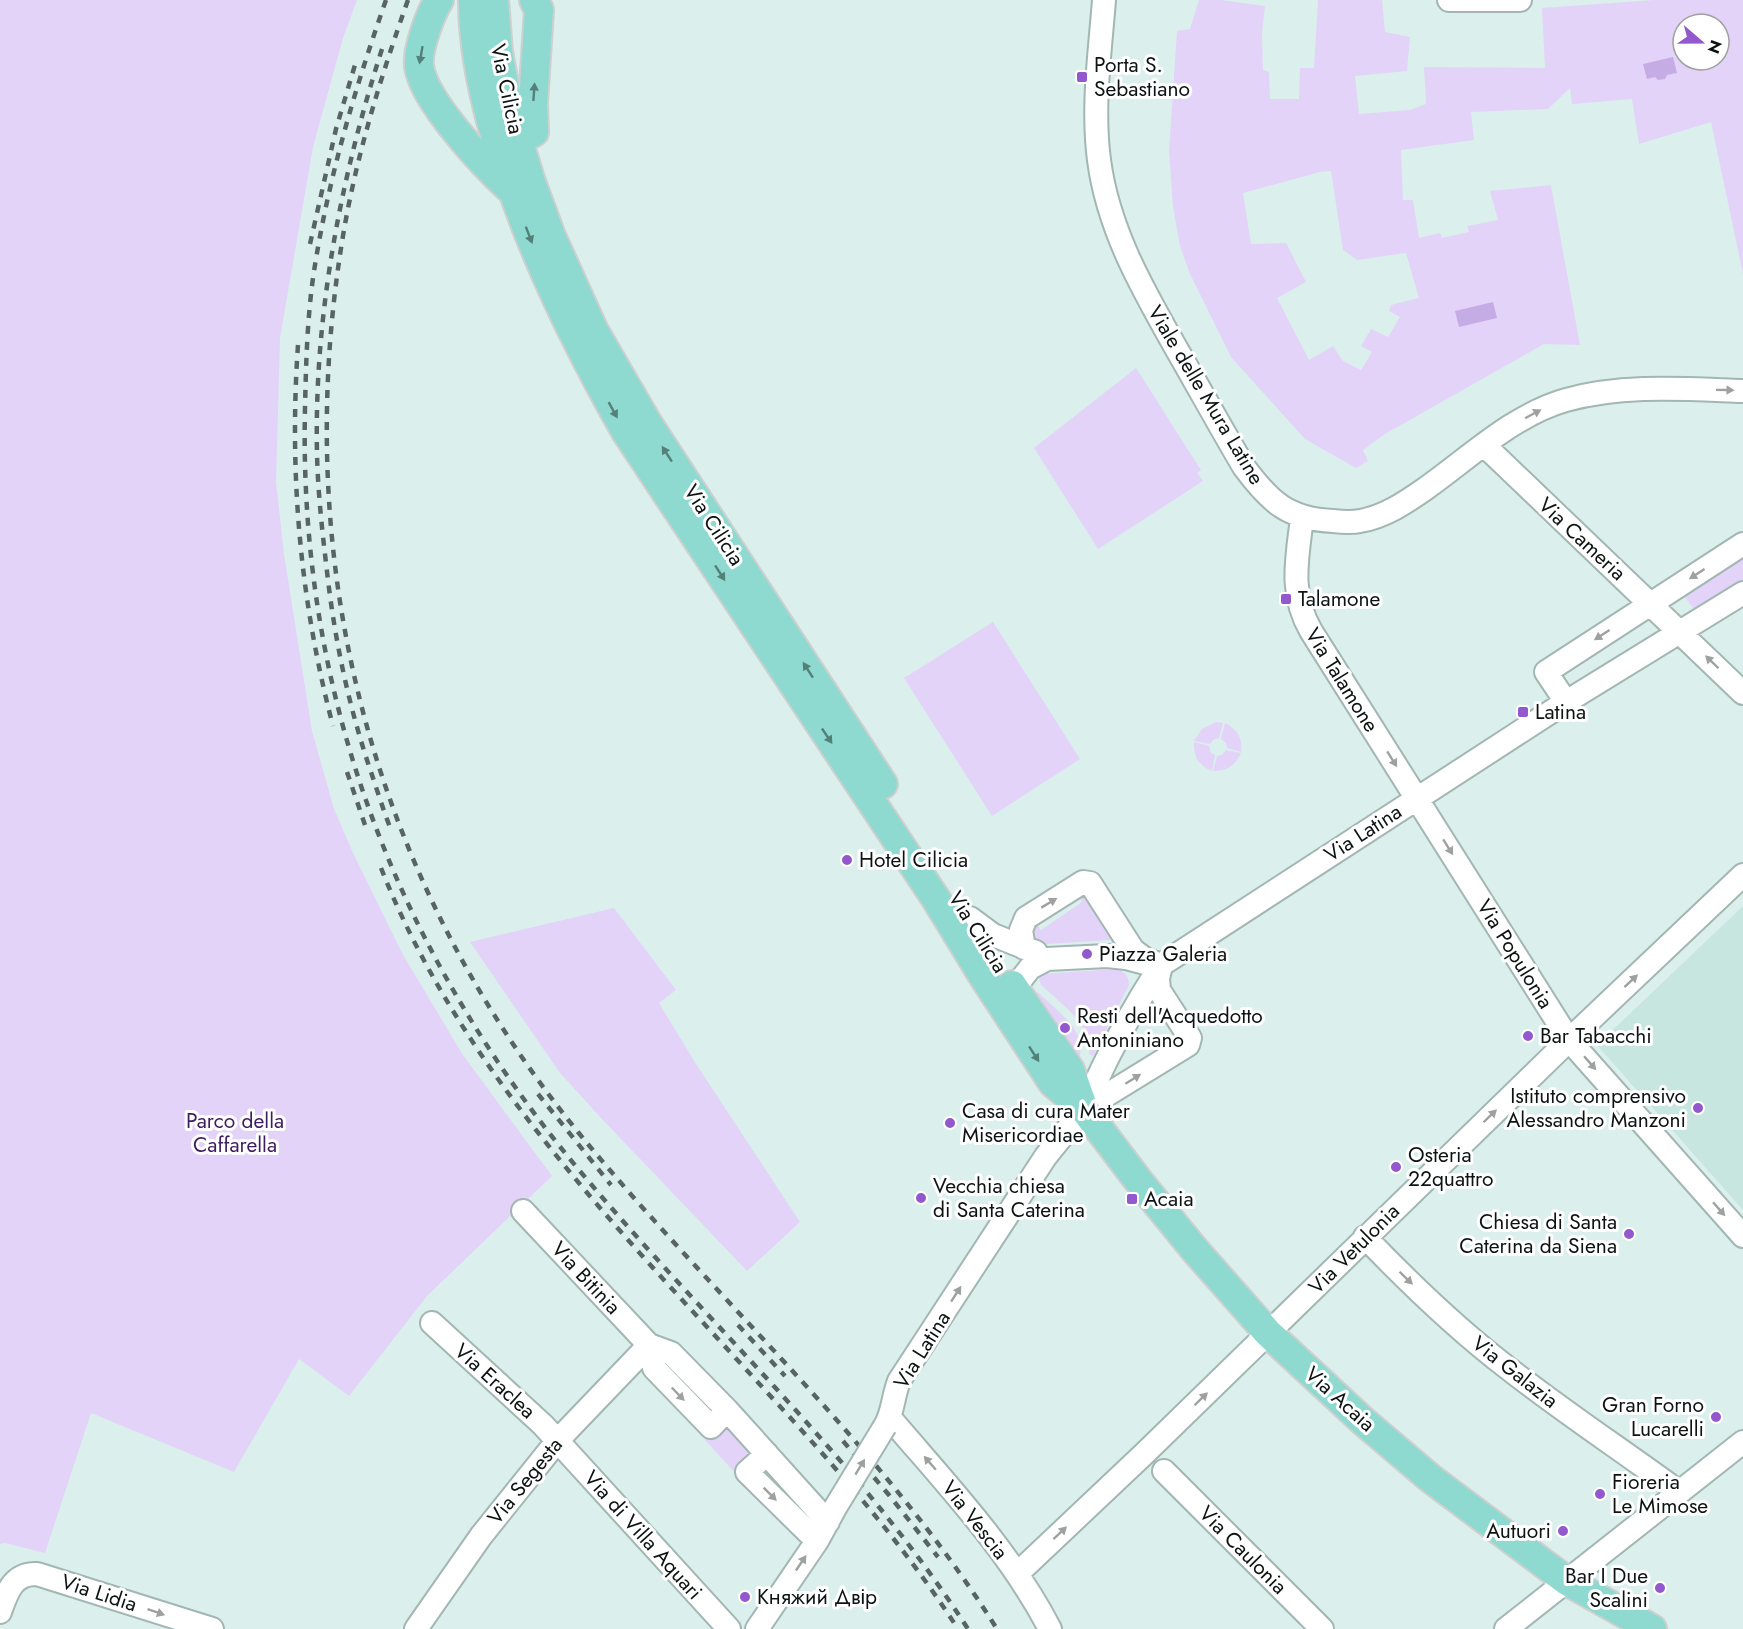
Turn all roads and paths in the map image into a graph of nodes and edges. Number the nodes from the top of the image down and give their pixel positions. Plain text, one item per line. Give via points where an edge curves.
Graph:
1 (439, 0) edge
2 (473, 0) edge
3 (494, 0) edge
4 (534, 0) edge
5 (1449, 0) edge
6 (1520, 0) edge
7 (1104, 1) edge
8 (499, 115) junction
9 (518, 141) junction
10 (512, 191) junction
11 (1743, 391) edge
12 (1484, 445) junction
13 (1302, 518) junction
14 (1743, 544) edge
15 (1743, 593) edge
16 (1651, 603) junction
17 (1681, 632) junction
18 (1743, 693) edge
19 (1566, 702) junction
20 (1418, 797) junction
21 (1743, 875) edge
22 (970, 918) junction
23 (1024, 948) junction
24 (1058, 957) junction
25 (1161, 965) junction
26 (1014, 1000) junction
27 (1569, 1040) junction
28 (1084, 1109) junction
29 (523, 1211) dead end
30 (1743, 1236) edge
31 (1365, 1237) junction
32 (432, 1323) dead end
33 (1268, 1333) junction
34 (649, 1346) junction
35 (888, 1422) junction
36 (558, 1440) junction
37 (1743, 1442) edge
38 (1164, 1471) dead end
39 (1679, 1492) junction
40 (826, 1524) junction
41 (1017, 1574) junction
42 (1567, 1581) junction
43 (0, 1612) edge
44 (203, 1628) edge
45 (416, 1629) edge
46 (729, 1629) edge
47 (757, 1629) edge
48 (1050, 1629) edge
49 (1322, 1629) edge
50 (1506, 1629) edge
51 (1652, 1629) edge

1 -> 10 main road via 420,53 422,78 439,108 475,154
2 - 8 main road, Via Cilicia via 476,54
3 - 8 main road, Via Cilicia
9 -> 4 main road via 534,132 539,10
5 - 6 street
7 - 13 street, Viale delle Mura Latine via 1097,140 1109,210 1119,240 1143,290 1244,467 1273,501
8 - 9 main road, Via Cilicia
8 - 10 main road, Via Cilicia
22 -> 9 main road, Via Cilicia via 605,352 551,236
10 -> 26 main road, Via Cilicia via 576,340 626,432 936,899
12 -> 11 street, Viale delle Mura Latine via 1534,413 1583,396 1637,389
12 - 13 street, Viale delle Mura Latine via 1410,500 1380,515 1354,522
12 - 16 street, Via Cameria
13 -> 20 street, Via Talamone via 1296,582 1302,614
14 -> 16 street
15 - 17 street, Via Latina
16 - 17 street, Via Cameria
16 -> 19 street via 1546,672
18 -> 17 street, Via Cameria
17 - 19 street, Via Latina
19 - 20 street, Via Latina
20 - 25 street, Via Latina
20 -> 27 street, Via Populonia
27 -> 21 street, Via Vetulonia
22 - 23 street via 993,935
22 - 26 main road, Via Cilicia
23 - 24 street
23 -> 25 street via 1021,930 1026,918 1083,882 1090,883 1133,950
24 - 25 street via 1107,956
24 - 26 street via 1030,968
25 - 28 street via 1102,1067
28 -> 25 street via 1188,1045 1190,1038 1159,990
26 - 28 main road via 1053,1083
27 -> 30 street, Via Populonia
31 -> 27 street, Via Vetulonia
28 - 33 main road, Via Acaia via 1180,1232
35 -> 28 street, Via Latina via 899,1381 1046,1156
29 - 34 street, Via Bitinia
31 - 33 street, Via Vetulonia
31 -> 39 street, Via Galazia via 1478,1344
32 - 36 street, Via Eraclea
41 -> 33 street, Via Vetulonia
33 - 42 main road, Via Acaia via 1430,1478
34 - 36 street, Via Segesta
34 - 40 street, Via Bitinia via 654,1368 711,1427 727,1410 767,1454 747,1472
40 -> 35 street, Via Latina, bridge
41 -> 35 street, Via Vescia via 968,1509
36 - 45 street, Via Segesta via 481,1536
36 - 46 street, Via di Villa Aquari
37 - 39 street
38 - 49 street, Via Caulonia
39 - 42 street
47 -> 40 street, Via Latina
41 - 48 street, Via Vescia
42 - 50 street
42 - 51 main road, Via Acaia
43 -> 44 street, Via Lidia via 11,1585 20,1576 32,1574

